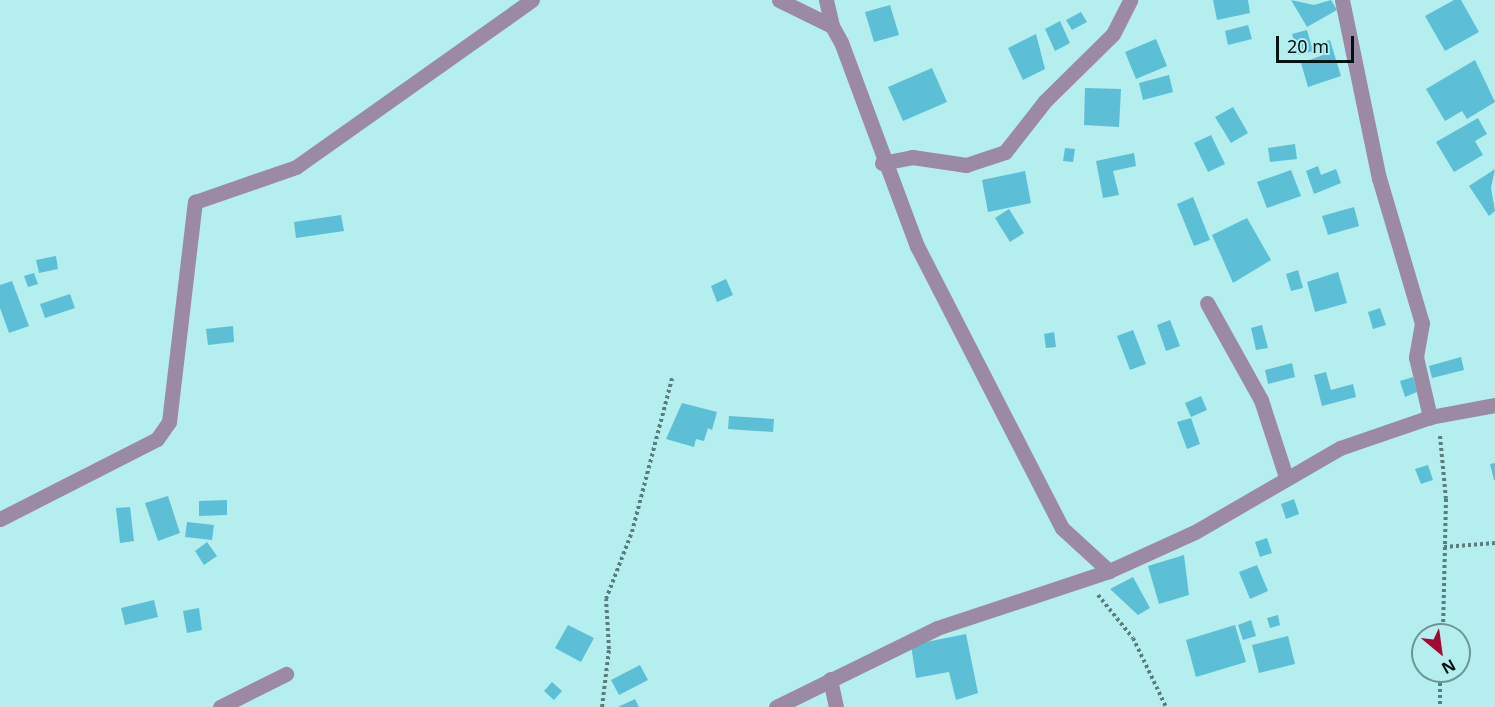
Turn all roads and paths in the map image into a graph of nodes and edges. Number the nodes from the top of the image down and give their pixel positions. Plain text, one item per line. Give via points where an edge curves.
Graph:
1 (532, 0) edge
2 (779, 0) edge
3 (826, 0) edge
4 (1130, 0) edge
5 (1342, 0) edge
6 (832, 26) junction
7 (882, 163) junction
8 (1207, 303) dead end
9 (672, 378) dead end
10 (1495, 405) edge
11 (1430, 417) junction
12 (1286, 477) junction
13 (0, 519) edge
14 (1495, 543) edge
15 (1444, 547) junction
16 (1109, 571) junction
17 (1085, 579) junction
18 (1443, 623) edge
19 (286, 674) dead end
20 (830, 679) junction
21 (1440, 683) edge
22 (220, 707) edge
23 (602, 707) edge
24 (776, 707) edge
25 (836, 707) edge
26 (1166, 707) edge
27 (1440, 707) edge

1 - 13 street via 296,168 195,202 169,422 157,439
2 - 6 street
3 - 6 street
4 - 7 street via 1113,34 1044,101 1005,152 966,165 912,157
5 - 11 street via 1378,178 1422,323 1416,357
6 - 7 street
7 - 16 street via 917,246 1062,528
8 - 12 street via 1261,400
9 - 23 path via 632,532 607,594
10 - 11 street
11 - 12 street via 1340,448
11 - 15 path via 1441,436 1445,464
12 - 16 street via 1213,522
14 - 15 path
15 - 18 path
16 - 17 street
17 - 20 street via 937,628
17 - 26 path via 1133,638
19 - 22 street
20 - 24 street
20 - 25 street
21 - 27 path

